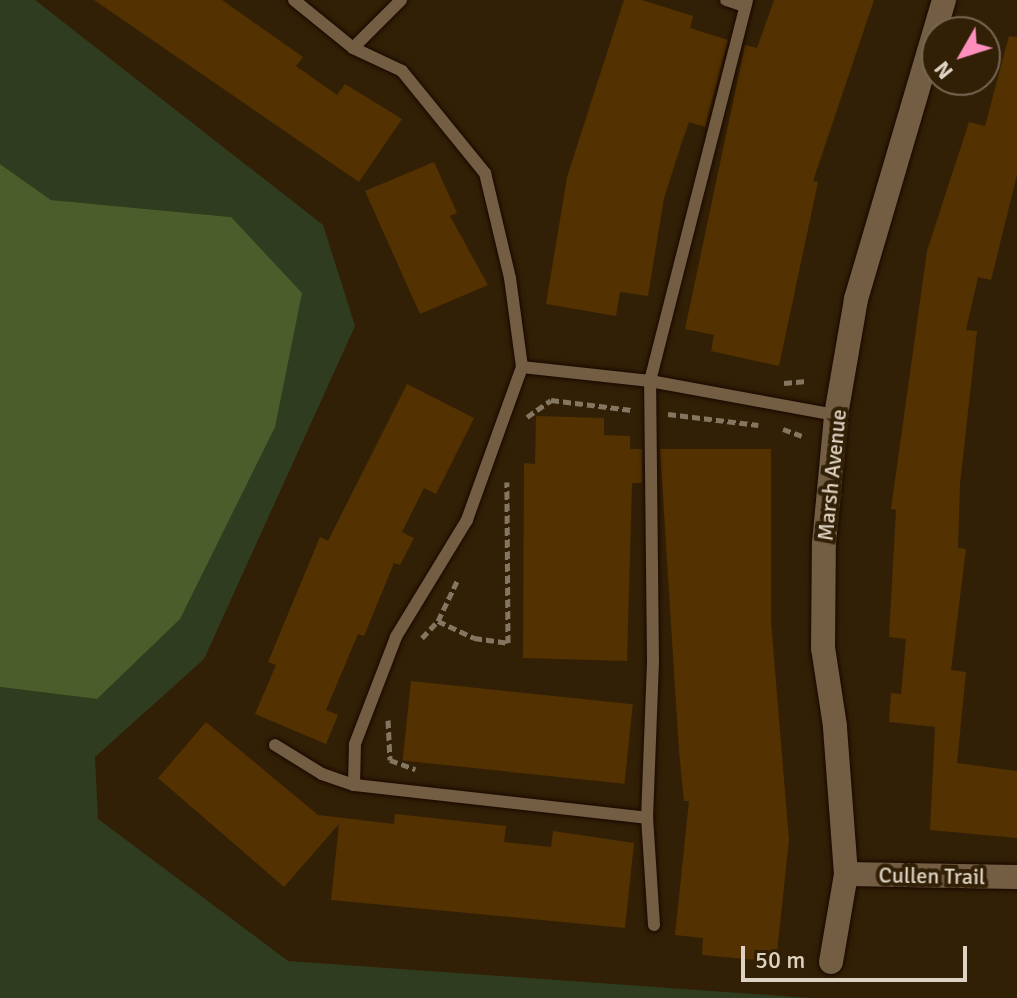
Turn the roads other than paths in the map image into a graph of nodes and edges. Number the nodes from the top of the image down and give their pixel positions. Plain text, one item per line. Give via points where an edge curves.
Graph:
1 (294, 0) edge
2 (401, 0) edge
3 (726, 0) edge
4 (944, 0) edge
5 (746, 3) edge
6 (353, 48) junction
7 (522, 367) junction
8 (650, 381) junction
9 (836, 415) junction
10 (275, 745) dead end
11 (354, 785) junction
12 (647, 818) junction
13 (846, 874) junction
14 (1017, 877) edge
15 (654, 925) dead end
16 (831, 962) dead end

1 - 6 lane
2 - 6 lane
3 - 5 lane
4 - 9 street, Marsh Avenue via 856,299
5 - 8 lane
6 - 7 lane via 402,71 485,173 510,278
7 - 8 lane
7 - 11 lane via 467,520 396,637 355,744
8 - 9 lane
8 - 12 lane via 653,661
9 - 13 street, Marsh Avenue via 824,543 823,648 835,726
10 - 11 lane via 322,774
11 - 12 lane
12 - 15 lane
13 - 14 street, Cullen Trail
13 - 16 street, Marsh Avenue

